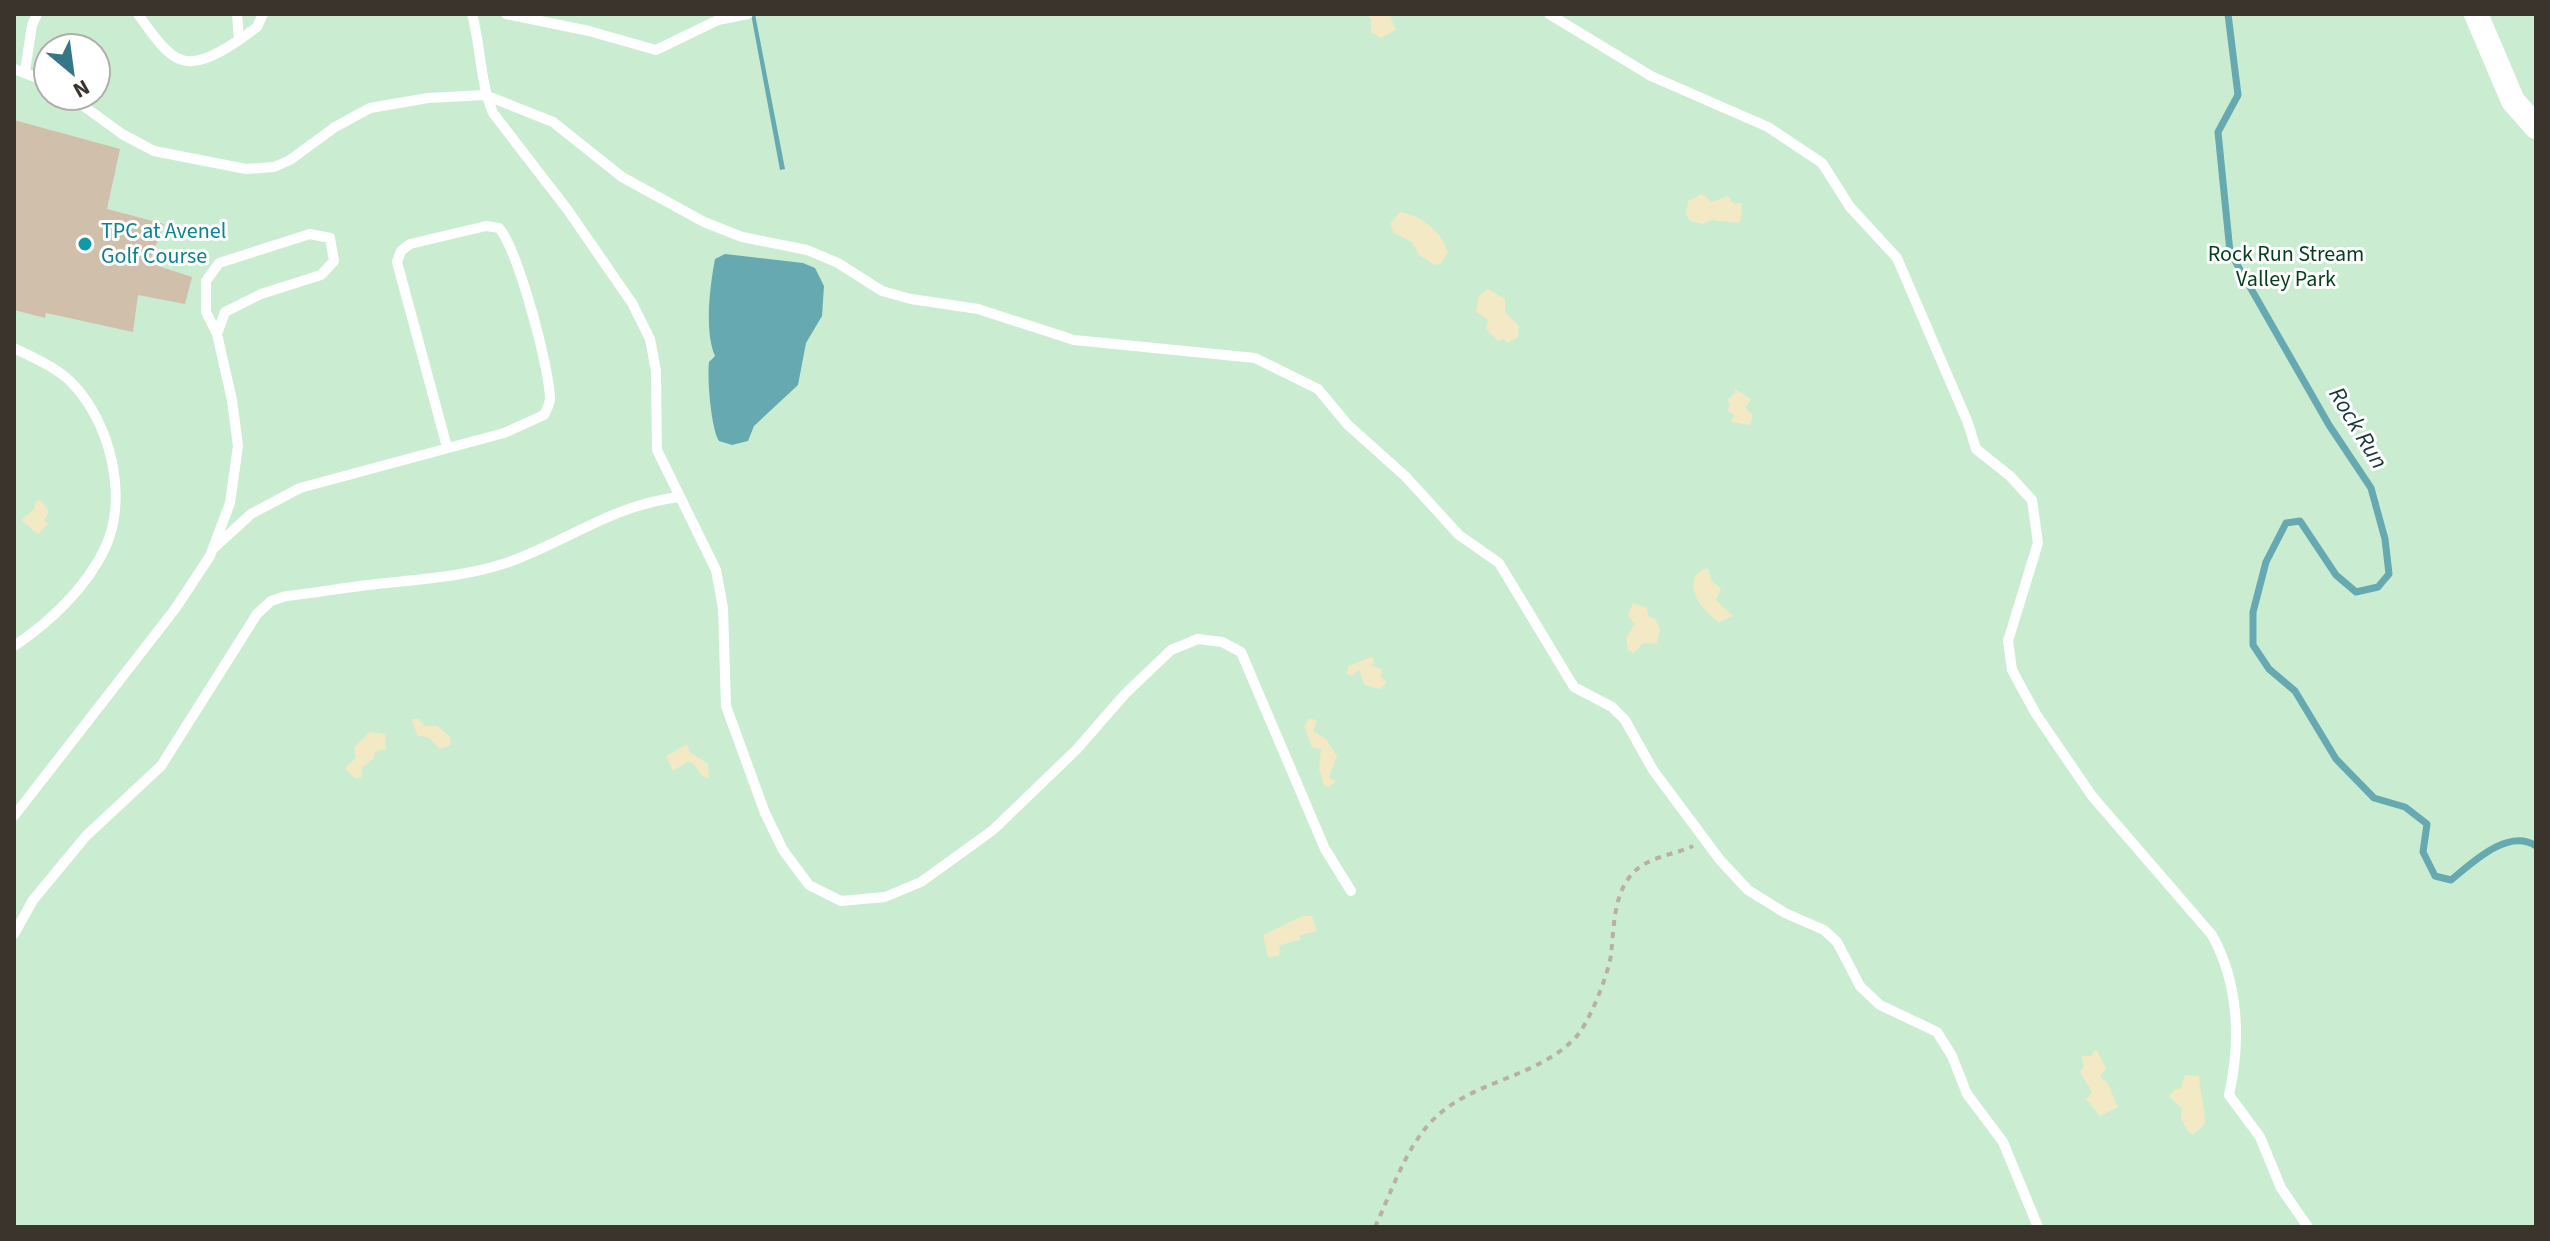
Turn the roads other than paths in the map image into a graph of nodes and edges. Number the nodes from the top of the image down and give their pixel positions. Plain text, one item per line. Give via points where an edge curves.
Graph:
1 (37, 14) edge
2 (138, 14) edge
3 (237, 14) edge
4 (263, 14) edge
5 (472, 14) edge
6 (506, 14) edge
7 (748, 14) edge
8 (1549, 14) edge
9 (2476, 14) edge
10 (239, 40) junction
11 (19, 70) edge
12 (485, 95) junction
13 (92, 112) edge
14 (2536, 127) edge
15 (217, 334) junction
16 (14, 348) edge
17 (447, 447) junction
18 (678, 497) junction
19 (213, 548) junction
20 (14, 646) edge
21 (14, 816) edge
22 (1351, 891) dead end
23 (14, 934) edge
24 (2038, 1227) edge
25 (2308, 1227) edge

1 - 11 lane
2 - 10 lane via 171,56 185,62 210,60
3 - 10 lane
4 - 10 lane via 257,27
5 - 12 lane via 482,51
6 - 7 lane via 656,50 718,20
8 - 25 lane via 1651,76 1768,127 1822,163 1850,207 1897,258 1976,449 2032,500 2038,543 2010,631 2012,670 2092,796 2202,923 2224,958 2236,1028 2229,1095 2260,1137 2281,1188
9 - 14 street via 2513,101
12 - 13 lane via 370,108 290,160 246,169 154,151
12 - 18 lane via 507,134 632,303 650,339 657,450
12 - 24 lane via 553,122 622,177 704,222 742,237 807,250 882,291 978,309 1074,340 1255,358 1318,389 1459,535 1499,563 1574,687 1625,720 1653,770 1748,890 1824,930 1837,942 1860,986 1880,1005 1937,1032 1967,1094 2003,1142
15 - 15 lane via 225,312 321,275 334,261 330,238 310,234 219,263 206,281 206,312
15 - 19 lane via 238,446 230,503
16 - 20 lane via 72,383 97,417 114,480 114,514 105,548 68,602
17 - 17 lane via 528,424 544,415 551,401 513,250 499,228 486,226 410,244 397,262
17 - 19 lane via 300,488 251,514
18 - 22 lane via 716,570 723,608 726,706 744,763 783,850 809,885 841,901 885,897 933,875 993,830 1171,650 1198,639 1222,642 1241,652 1325,849
18 - 23 lane via 629,506 533,552 479,570 271,601 257,614 161,766 86,836 33,900
19 - 21 lane via 126,676

